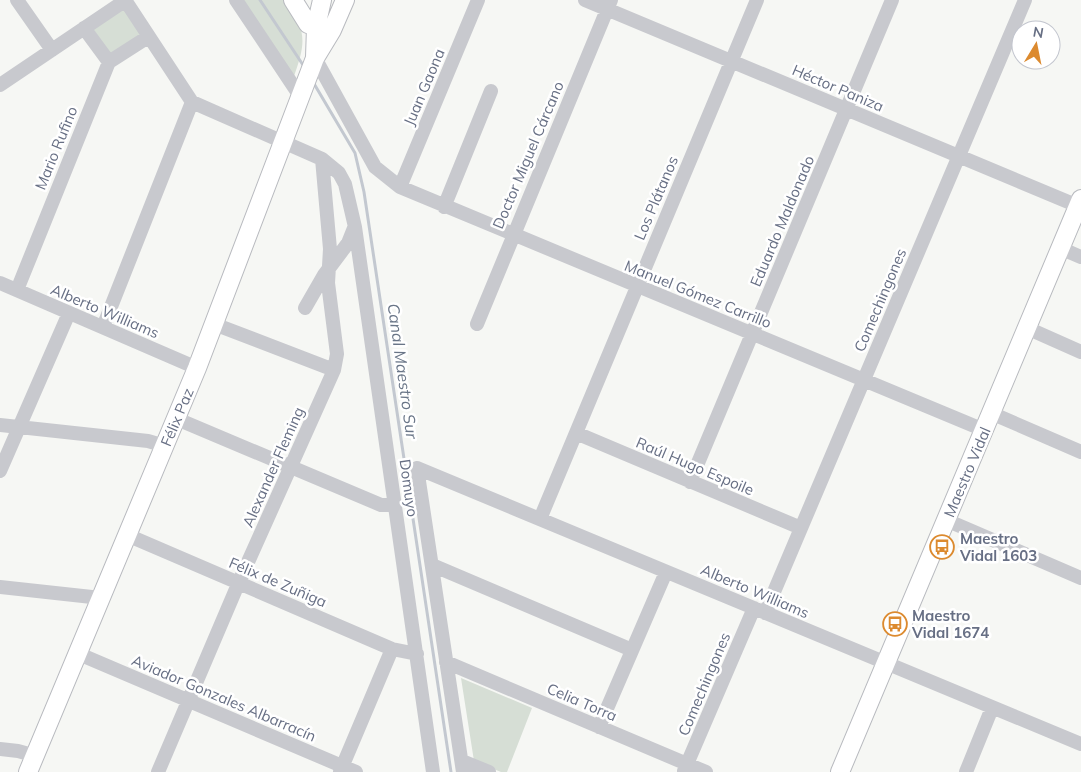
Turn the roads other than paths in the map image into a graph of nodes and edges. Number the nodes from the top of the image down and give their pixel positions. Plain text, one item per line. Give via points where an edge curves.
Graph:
1 (18, 0) edge
2 (125, 0) edge
3 (236, 0) edge
4 (293, 0) edge
5 (345, 0) edge
6 (478, 0) edge
7 (585, 0) edge
8 (757, 0) edge
9 (892, 0) edge
10 (1025, 0) edge
11 (315, 3) edge
12 (609, 5) edge
13 (316, 27) junction
14 (84, 28) junction
15 (148, 37) junction
16 (52, 50) junction
17 (314, 58) junction
18 (731, 61) junction
19 (109, 62) junction
20 (0, 85) edge
21 (491, 91) dead end
22 (300, 96) junction
23 (192, 102) junction
24 (846, 109) junction
25 (282, 143) junction
26 (959, 156) junction
27 (322, 159) junction
28 (400, 187) junction
29 (1080, 203) edge
30 (444, 207) junction
31 (354, 227) junction
32 (512, 235) junction
33 (1060, 248) junction
34 (1081, 257) edge
35 (328, 269) junction
36 (0, 283) edge
37 (637, 286) junction
38 (17, 290) junction
39 (305, 308) dead end
40 (69, 313) junction
41 (214, 324) junction
42 (477, 324) dead end
43 (103, 327) junction
44 (1027, 328) junction
45 (752, 334) junction
46 (1081, 352) edge
47 (197, 368) junction
48 (334, 370) junction
49 (864, 380) junction
50 (991, 413) junction
51 (177, 419) junction
52 (0, 425) edge
53 (19, 427) junction
54 (984, 430) junction
55 (576, 433) junction
56 (164, 446) junction
57 (1081, 452) edge
58 (290, 466) junction
59 (417, 468) joint
60 (0, 471) edge
61 (690, 482) junction
62 (396, 505) junction
63 (540, 520) junction
64 (946, 520) junction
65 (801, 528) junction
66 (127, 535) junction
67 (432, 565) junction
68 (666, 572) junction
69 (1081, 578) edge
70 (239, 582) junction
71 (0, 587) edge
72 (101, 598) junction
73 (760, 610) junction
74 (392, 649) junction
75 (632, 650) junction
76 (79, 654) junction
77 (417, 654) junction
78 (446, 662) junction
79 (885, 663) junction
80 (188, 701) junction
81 (992, 708) junction
82 (599, 727) junction
83 (1081, 744) edge
84 (0, 749) edge
85 (462, 766) edge
86 (33, 767) edge
87 (686, 768) edge
88 (341, 769) edge
89 (158, 772) edge
90 (356, 772) edge
91 (433, 772) edge
92 (489, 772) edge
93 (706, 772) edge
94 (840, 772) edge
95 (966, 772) edge

1 - 16 street
2 - 14 street
2 - 15 street
3 - 22 street
4 - 13 main road via 308,24
5 - 17 main road, Félix Paz via 332,30
6 - 28 street, Juan Gaona
7 - 12 street, Héctor Paniza
8 - 18 street, Los Plátanos
9 - 24 street, Eduardo Maldonado
10 - 26 street, Comechingones
11 - 13 main road, Félix Paz
12 - 18 street, Héctor Paniza
12 - 32 street, Doctor Miguel Cárcano
13 - 17 main road, Félix Paz
14 - 16 street
14 - 19 street
15 - 19 street
15 - 23 street
16 - 20 street
17 - 22 main road, Félix Paz
17 - 28 street, Manuel Gómez Carrillo via 375,167
18 - 24 street, Héctor Paniza
18 - 37 street, Los Plátanos
19 - 38 street, Mario Rufino
21 - 30 street
22 - 25 main road, Félix Paz
23 - 25 street
23 - 43 street
24 - 26 street, Héctor Paniza
24 - 45 street, Eduardo Maldonado
25 - 27 street
25 - 41 main road, Félix Paz
26 - 29 street, Héctor Paniza
26 - 49 street, Comechingones
27 - 31 street, Domuyo via 339,173 345,184
27 - 35 street, Alexander Fleming via 330,249
28 - 30 street, Manuel Gómez Carrillo
29 - 33 main road, Maestro Vidal
30 - 32 street, Manuel Gómez Carrillo
31 - 35 street via 348,242
31 - 62 street, Domuyo
32 - 37 street, Manuel Gómez Carrillo
32 - 42 street, Doctor Miguel Cárcano
33 - 34 street
33 - 44 main road, Maestro Vidal
35 - 39 street
35 - 48 street, Alexander Fleming via 336,354
36 - 38 street, Alberto Williams
37 - 45 street, Manuel Gómez Carrillo
37 - 55 street, Los Plátanos
38 - 40 street, Alberto Williams
40 - 43 street, Alberto Williams
40 - 53 street
41 - 47 main road, Félix Paz
41 - 48 street
43 - 47 street, Alberto Williams
44 - 46 street
44 - 50 main road, Maestro Vidal
45 - 49 street, Manuel Gómez Carrillo
45 - 61 street, Eduardo Maldonado
47 - 51 main road, Félix Paz
48 - 58 street, Alexander Fleming
49 - 54 street, Manuel Gómez Carrillo
49 - 65 street, Comechingones
50 - 54 main road, Maestro Vidal
50 - 57 street
51 - 56 main road, Félix Paz
51 - 58 street
52 - 53 street
53 - 56 street via 148,441
53 - 60 street
54 - 64 main road, Maestro Vidal
55 - 61 street, Raúl Hugo Espoile
55 - 63 street, Los Plátanos
56 - 66 main road, Félix Paz
58 - 62 street via 380,504
58 - 70 street, Alexander Fleming
59 - 63 street, Alberto Williams
59 - 67 street, Domuyo
61 - 65 street, Raúl Hugo Espoile
62 - 77 street, Domuyo
63 - 68 street, Alberto Williams
64 - 69 street
64 - 79 main road, Maestro Vidal
65 - 73 street, Comechingones
66 - 70 street, Félix de Zuñiga
66 - 72 main road, Félix Paz
67 - 75 street
67 - 78 street, Domuyo
68 - 73 street, Alberto Williams
68 - 75 street
70 - 74 street, Félix de Zuñiga
70 - 80 street, Alexander Fleming
71 - 72 street
72 - 76 main road, Félix Paz
73 - 79 street, Alberto Williams
73 - 87 street, Comechingones
74 - 77 street, Félix de Zuñiga
74 - 88 street
75 - 82 street
76 - 80 street, Aviador Gonzales Albarracín
76 - 86 main road, Félix Paz
77 - 91 street, Domuyo
78 - 82 street, Celia Torra
78 - 85 street, Domuyo
79 - 81 street, Alberto Williams
79 - 94 main road, Maestro Vidal
80 - 88 street, Aviador Gonzales Albarracín
80 - 89 street, Alexander Fleming
81 - 83 street, Alberto Williams
81 - 95 street
82 - 87 street, Celia Torra
84 - 86 street via 18,751
85 - 92 street
87 - 93 street, Celia Torra
88 - 90 street, Aviador Gonzales Albarracín

